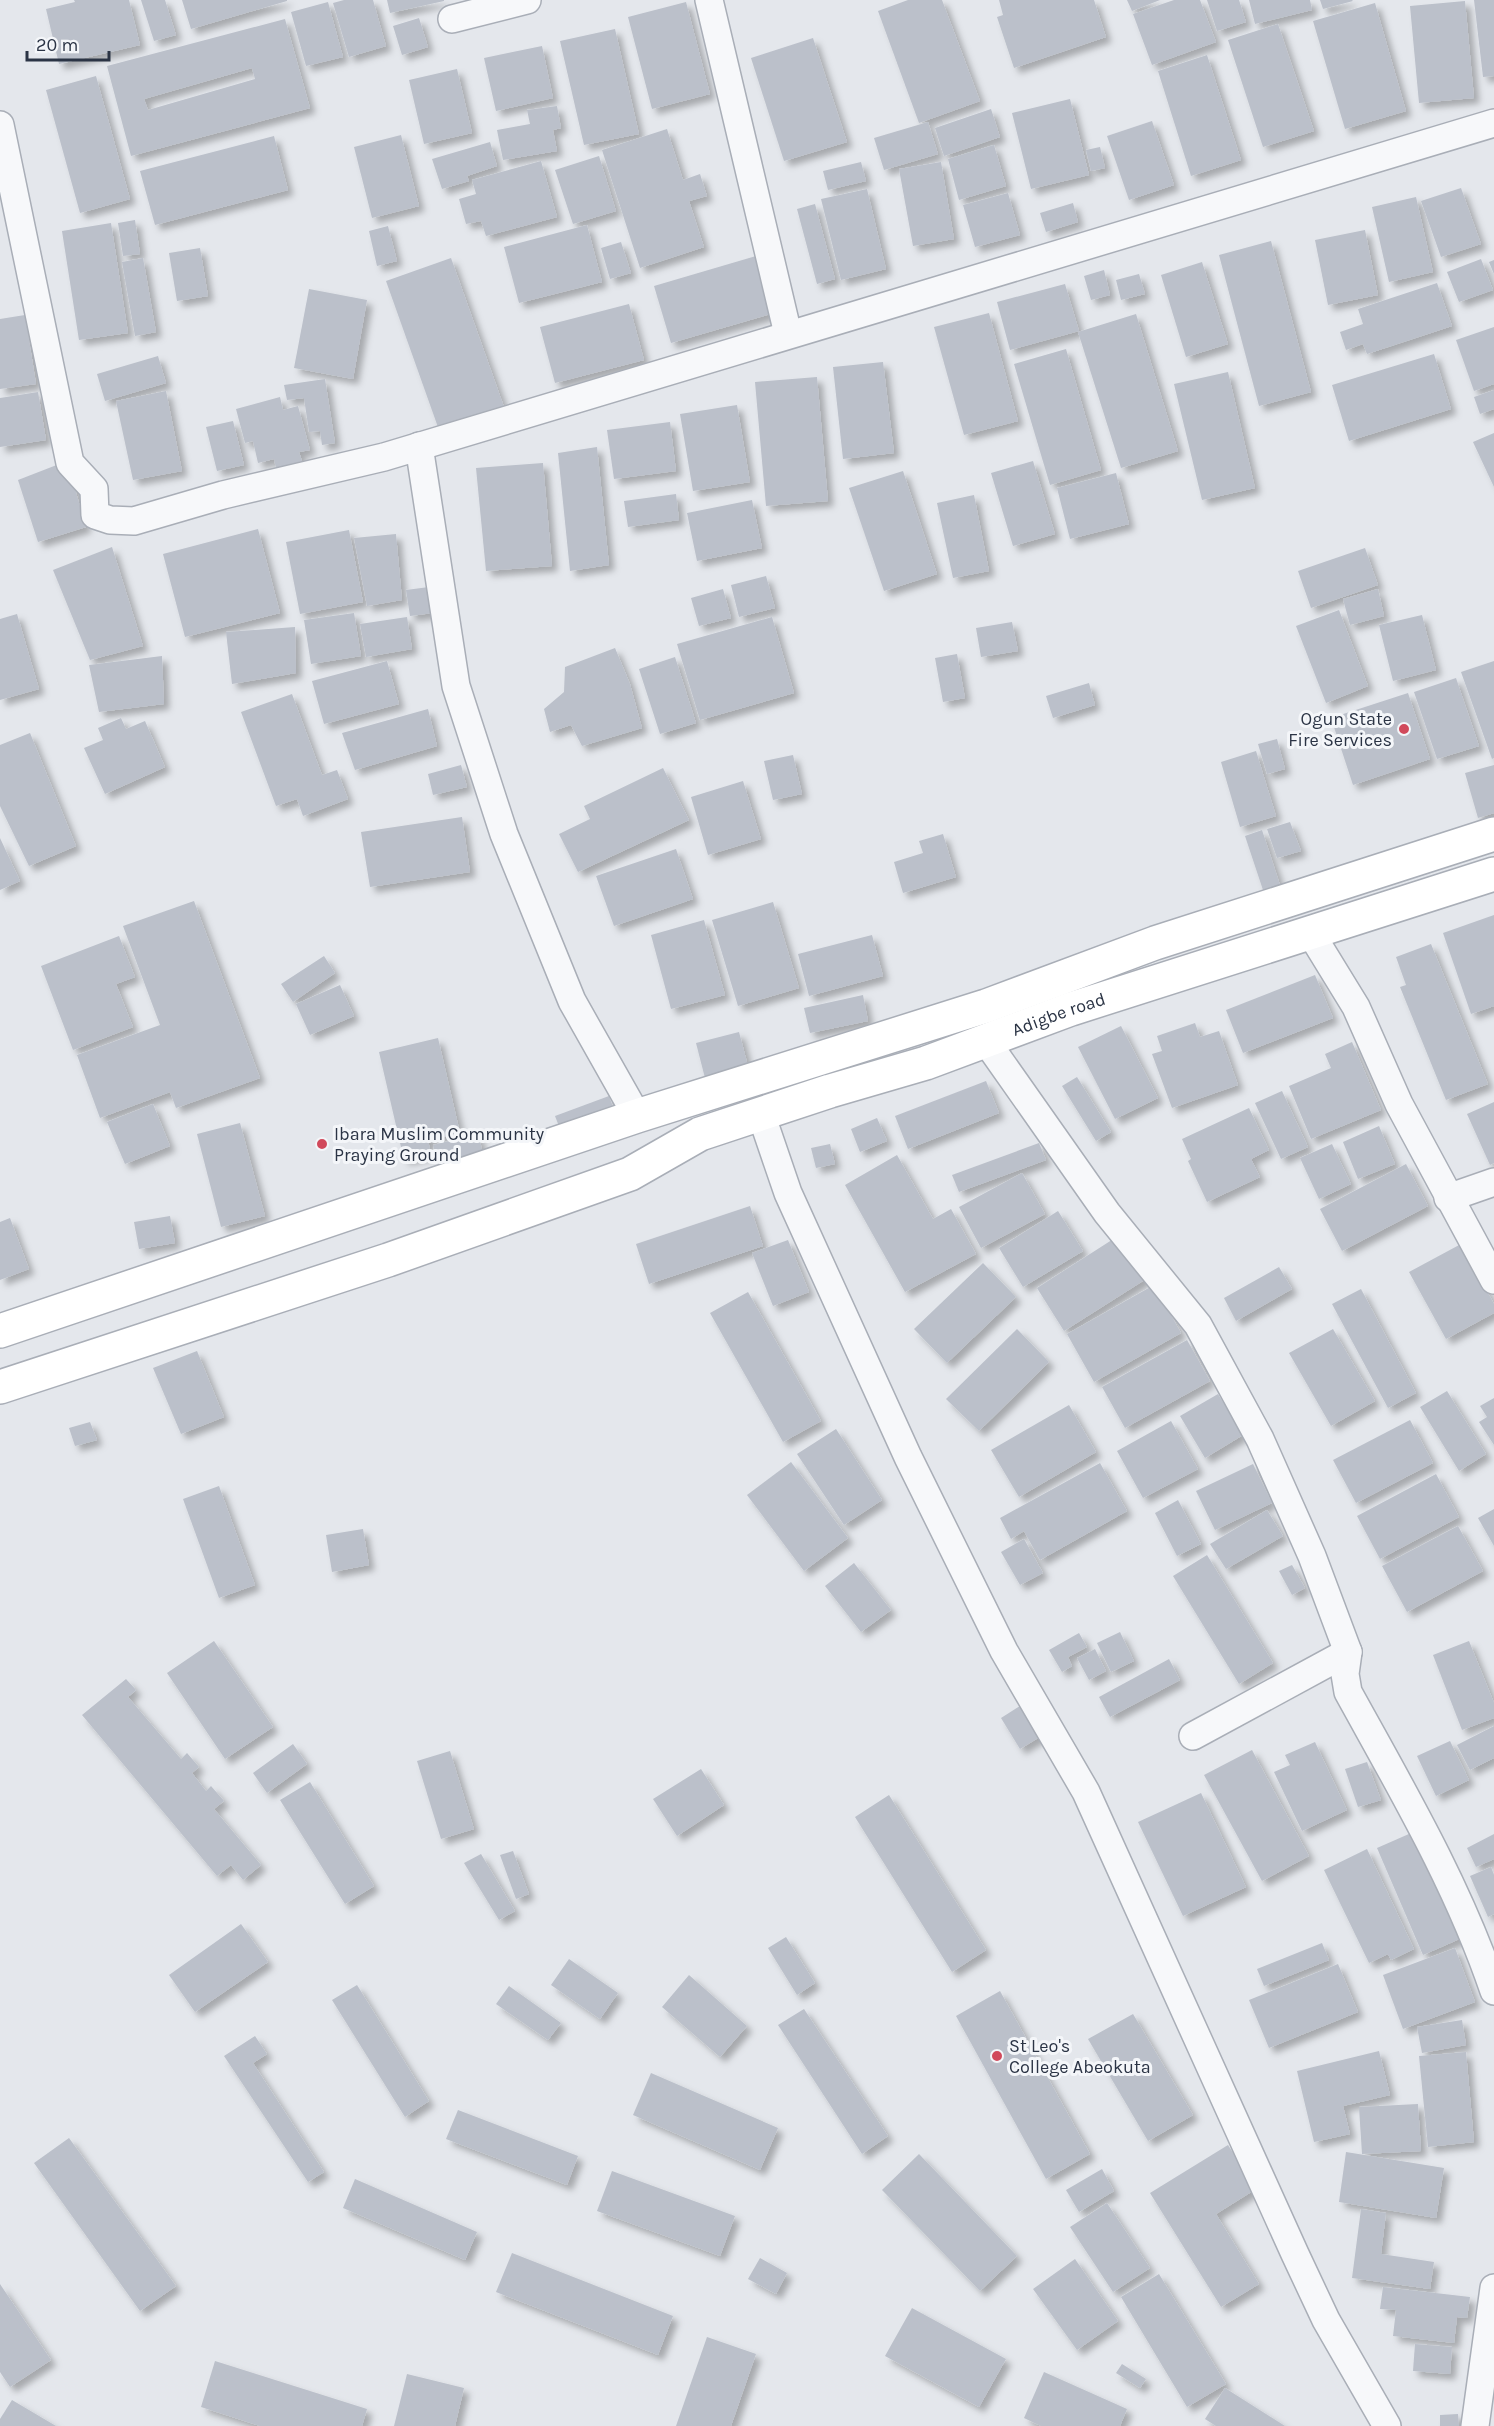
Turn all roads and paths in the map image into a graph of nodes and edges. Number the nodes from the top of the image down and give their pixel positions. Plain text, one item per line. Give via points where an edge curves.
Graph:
1 (527, 0) edge
2 (709, 0) edge
3 (452, 19) dead end
4 (1494, 123) edge
5 (0, 125) edge
6 (788, 334) junction
7 (419, 446) junction
8 (1494, 834) edge
9 (1494, 874) edge
10 (1310, 932) junction
11 (986, 1041) junction
12 (761, 1114) junction
13 (638, 1116) junction
14 (1494, 1182) edge
15 (1448, 1198) junction
16 (1494, 1280) edge
17 (0, 1331) edge
18 (0, 1387) edge
19 (1348, 1652) junction
20 (1193, 1736) dead end
21 (1494, 1991) edge
22 (1494, 2288) edge
23 (1388, 2426) edge
24 (1475, 2426) edge

1 - 3 street
2 - 6 street
4 - 6 street
5 - 7 street via 70,463 94,489 95,515 134,521
6 - 7 street
7 - 13 street via 456,686 500,823 572,1001
8 - 13 main road via 1155,943 986,1006
9 - 10 main road, Adigbe road
10 - 11 main road, Adigbe road via 1071,1009
10 - 15 street via 1356,1007 1399,1104
11 - 12 main road, Adigbe road
11 - 19 street via 1107,1213 1198,1325 1260,1438 1312,1556
12 - 18 main road, Adigbe road via 700,1134 630,1174 388,1260
12 - 23 street via 788,1192 908,1457 1004,1651 1086,1792 1326,2320
13 - 17 main road
14 - 15 street
15 - 16 street
19 - 20 street
19 - 21 street via 1348,1692 1422,1825 1474,1934
22 - 24 street

